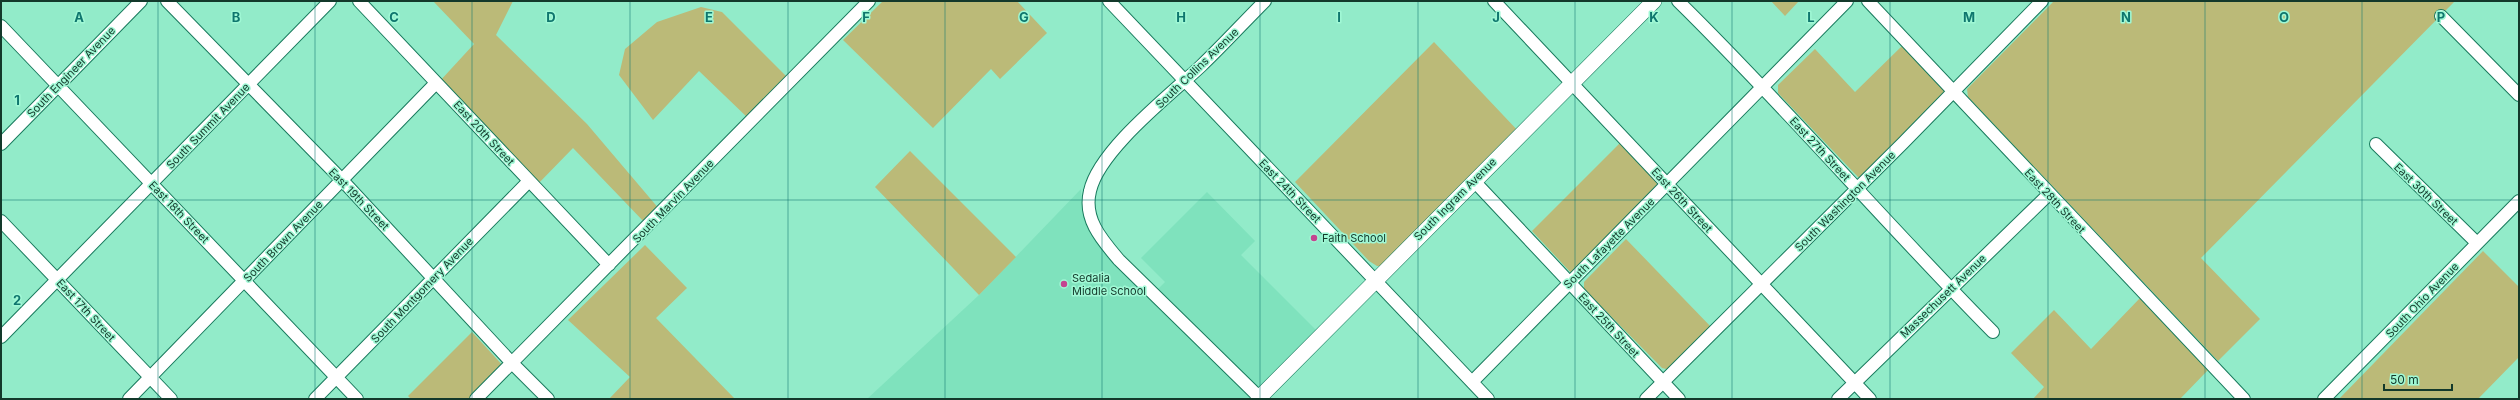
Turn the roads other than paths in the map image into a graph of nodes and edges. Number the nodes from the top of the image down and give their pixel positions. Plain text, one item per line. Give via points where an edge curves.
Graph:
1 (141, 1) edge
2 (168, 1) edge
3 (330, 1) edge
4 (359, 1) edge
5 (869, 1) edge
6 (1109, 1) edge
7 (1265, 1) edge
8 (1494, 1) edge
9 (1678, 1) edge
10 (1847, 1) edge
11 (1868, 1) edge
12 (2042, 1) edge
13 (1652, 2) edge
14 (2441, 16) dead end
15 (1, 26) edge
16 (1184, 80) junction
17 (436, 82) junction
18 (1571, 82) junction
19 (248, 85) junction
20 (58, 86) junction
21 (1763, 86) junction
22 (1953, 92) junction
23 (2519, 94) edge
24 (1, 144) edge
25 (2376, 144) dead end
26 (342, 180) junction
27 (529, 181) junction
28 (1474, 181) junction
29 (152, 184) junction
30 (1667, 184) junction
31 (1857, 189) junction
32 (2048, 194) junction
33 (2519, 200) edge
34 (1, 221) edge
35 (2477, 243) junction
36 (609, 265) junction
37 (433, 277) junction
38 (57, 280) junction
39 (244, 280) junction
40 (1375, 280) junction
41 (1570, 283) junction
42 (1761, 284) junction
43 (1950, 289) junction
44 (1993, 332) dead end
45 (1, 337) edge
46 (511, 362) junction
47 (150, 377) junction
48 (337, 377) junction
49 (1472, 382) junction
50 (1663, 382) junction
51 (1854, 382) junction
52 (1259, 398) edge
53 (129, 399) edge
54 (170, 399) edge
55 (315, 399) edge
56 (358, 399) edge
57 (476, 399) edge
58 (548, 399) edge
59 (1488, 399) edge
60 (1646, 399) edge
61 (1679, 399) edge
62 (1838, 399) edge
63 (1870, 399) edge
64 (2244, 399) edge
65 (2324, 399) edge

1 - 20 street, South Engineer Avenue
2 - 19 street, East 19th Street
3 - 19 street, South Summit Avenue
4 - 17 street, East 20th Street
5 - 36 street, South Marvin Avenue
6 - 16 street, East 24th Street
7 - 16 street, South Collins Avenue
8 - 18 street, East 26th Street
9 - 21 street, East 27th Street
10 - 21 street, South Lafayette Avenue
11 - 22 street, East 28th Street
12 - 22 street, South Washington Avenue
13 - 18 main road, South Ingram Avenue
14 - 23 street
15 - 20 street, East 18th Street
16 - 40 street, East 24th Street
16 - 52 street, South Collins Avenue via 1098,169 1089,192 1089,218 1100,239 1119,260
17 - 26 street, South Brown Avenue
17 - 27 street, East 20th Street
18 - 28 main road, South Ingram Avenue
18 - 30 street, East 26th Street
19 - 26 street, East 19th Street
19 - 29 street, South Summit Avenue
20 - 24 street, South Engineer Avenue
20 - 29 street, East 18th Street
21 - 30 street, South Lafayette Avenue
21 - 31 street, East 27th Street
22 - 31 street, South Washington Avenue
22 - 32 street, East 28th Street
25 - 35 street, East 30th Street
26 - 37 street, East 19th Street
26 - 39 street, South Brown Avenue
27 - 36 street, East 20th Street
27 - 37 street, South Montgomery Avenue
28 - 40 main road, South Ingram Avenue
28 - 41 street, East 25th Street
29 - 38 street, South Summit Avenue
29 - 39 street, East 18th Street
30 - 41 street, South Lafayette Avenue
30 - 42 street, East 26th Street
31 - 42 street, South Washington Avenue
31 - 43 street, East 27th Street
32 - 43 street, Massechusett Avenue
32 - 64 street, East 28th Street
33 - 35 street, South Ohio Avenue
34 - 38 street, East 17th Street
35 - 65 street, South Ohio Avenue
36 - 46 street, South Marvin Avenue
37 - 46 street, East 19th Street
37 - 48 street, South Montgomery Avenue
38 - 45 street, South Summit Avenue
38 - 47 street, East 17th Street
39 - 47 street, South Brown Avenue
39 - 48 street, East 18th Street
40 - 49 street, East 24th Street
40 - 52 main road, South Ingram Avenue
41 - 49 street, South Lafayette Avenue
41 - 50 street, East 25th Street
42 - 50 street, South Washington Avenue
42 - 51 street, East 26th Street
43 - 44 street, East 27th Street
43 - 51 street, Massechusett Avenue
46 - 57 street, South Marvin Avenue
46 - 58 street, East 19th Street
47 - 53 street, South Brown Avenue
47 - 54 street, East 17th Street
48 - 55 street, South Montgomery Avenue
48 - 56 street, East 18th Street
49 - 59 street, East 24th Street
50 - 60 street, South Washington Avenue
50 - 61 street, East 25th Street
51 - 62 street, Massechusett Avenue
51 - 63 street, East 26th Street

